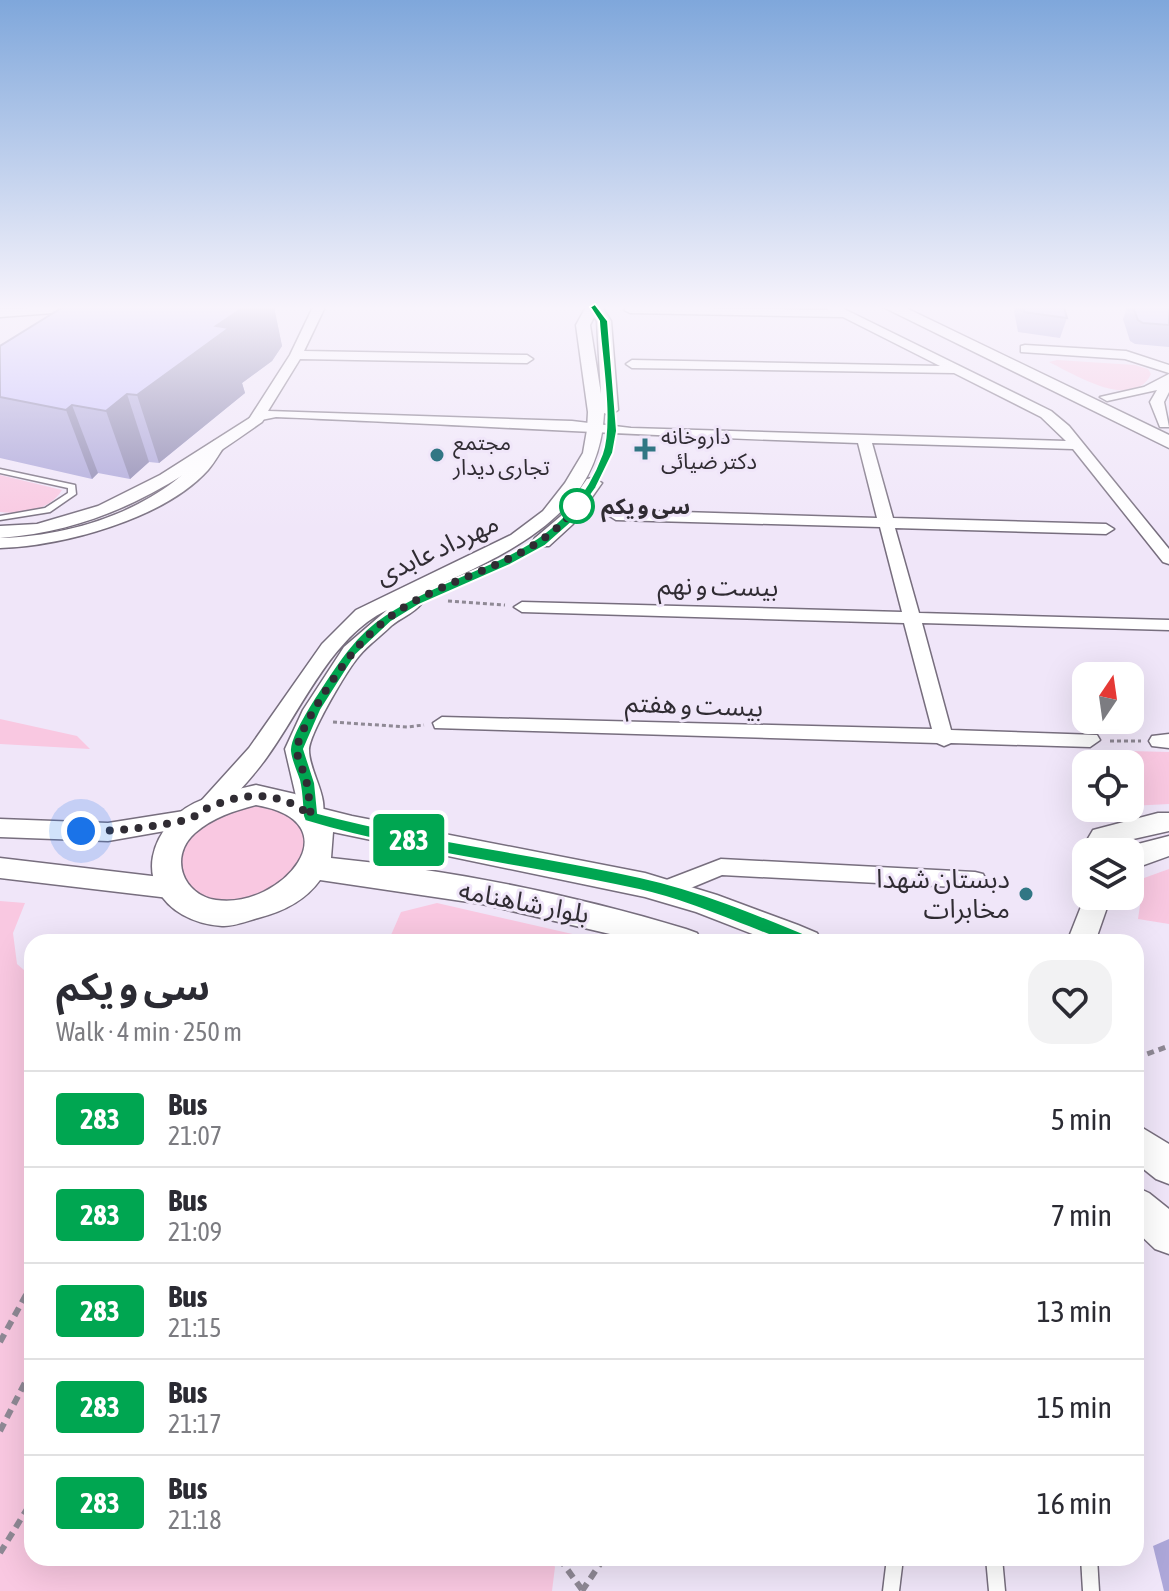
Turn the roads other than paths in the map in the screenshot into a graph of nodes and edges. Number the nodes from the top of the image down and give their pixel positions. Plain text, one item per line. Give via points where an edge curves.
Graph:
1 (280, 381) edge
2 (591, 381) edge
3 (981, 381) edge
4 (1058, 381) edge
5 (1074, 381) edge
6 (1165, 381) edge
7 (1168, 381) edge
8 (1107, 397) junction
9 (256, 419) junction
10 (603, 430) junction
11 (1168, 430) edge
12 (864, 440) junction
13 (219, 444) junction
14 (1077, 445) junction
15 (0, 471) edge
16 (616, 515) dead end
17 (0, 518) edge
18 (886, 521) junction
19 (1106, 529) dead end
20 (0, 532) edge
21 (0, 543) edge
22 (1169, 559) edge
23 (522, 607) road end
24 (911, 618) junction
25 (1169, 625) edge
26 (442, 723) road end
27 (944, 739) junction
28 (1090, 740) road end
29 (200, 813) junction
30 (311, 816) junction
31 (1169, 822) edge
32 (0, 828) edge
33 (1101, 838) edge
34 (1169, 846) edge
35 (1144, 852) edge
36 (0, 868) edge
37 (312, 868) junction
38 (975, 880) dead end
39 (169, 888) junction
40 (664, 890) junction
41 (1091, 910) edge
42 (662, 934) edge
43 (787, 934) edge
44 (1083, 934) edge
45 (1144, 1147) edge
46 (1169, 1166) edge
47 (1144, 1213) edge
48 (1169, 1235) edge
49 (894, 1566) edge
50 (995, 1566) edge
51 (1089, 1566) edge
52 (891, 1591) edge
53 (997, 1591) edge
54 (1091, 1591) edge

1 - 9 street
2 - 10 street, مهرداد عابدی
3 - 14 street via 1046,414
4 - 11 main road
5 - 8 main road
6 - 8 street via 1148,390
7 - 11 street via 1157,402
8 - 11 main road
9 - 10 street via 571,434
9 - 13 street
10 - 12 street
10 - 29 street, مهرداد عابدی via 573,485 529,531 363,614 329,649 257,754
10 - 30 street, مهرداد عابدی via 608,453 591,488 549,536 506,562 414,602 351,652 314,710 297,749
12 - 14 street
12 - 18 street
13 - 20 street via 155,486 92,518 48,530
13 - 21 street via 198,472 131,512 55,538
14 - 22 street
15 - 17 lane via 72,487 72,494 47,510
16 - 18 street
18 - 19 street
18 - 24 street
23 - 24 street, بیست و نهم
24 - 25 street, بیست و نهم
24 - 27 street
26 - 27 street, بیست و هفتم
27 - 28 street, بیست و هفتم
29 - 30 main road via 232,798 256,795 278,797
29 - 32 street via 108,832
29 - 39 main road via 174,835 165,853 163,871
30 - 37 main road via 319,832
30 - 40 main road, بلوار شاهنامه via 377,835
31 - 33 street
34 - 35 street
36 - 39 street
37 - 39 main road via 277,899 240,911 203,910 183,902
37 - 42 main road, بلوار شاهنامه via 359,870 494,894
38 - 40 street via 721,867
40 - 43 main road, بلوار شاهنامه
41 - 44 street
45 - 46 main road
47 - 48 main road
49 - 52 lane
50 - 53 lane
51 - 54 lane

